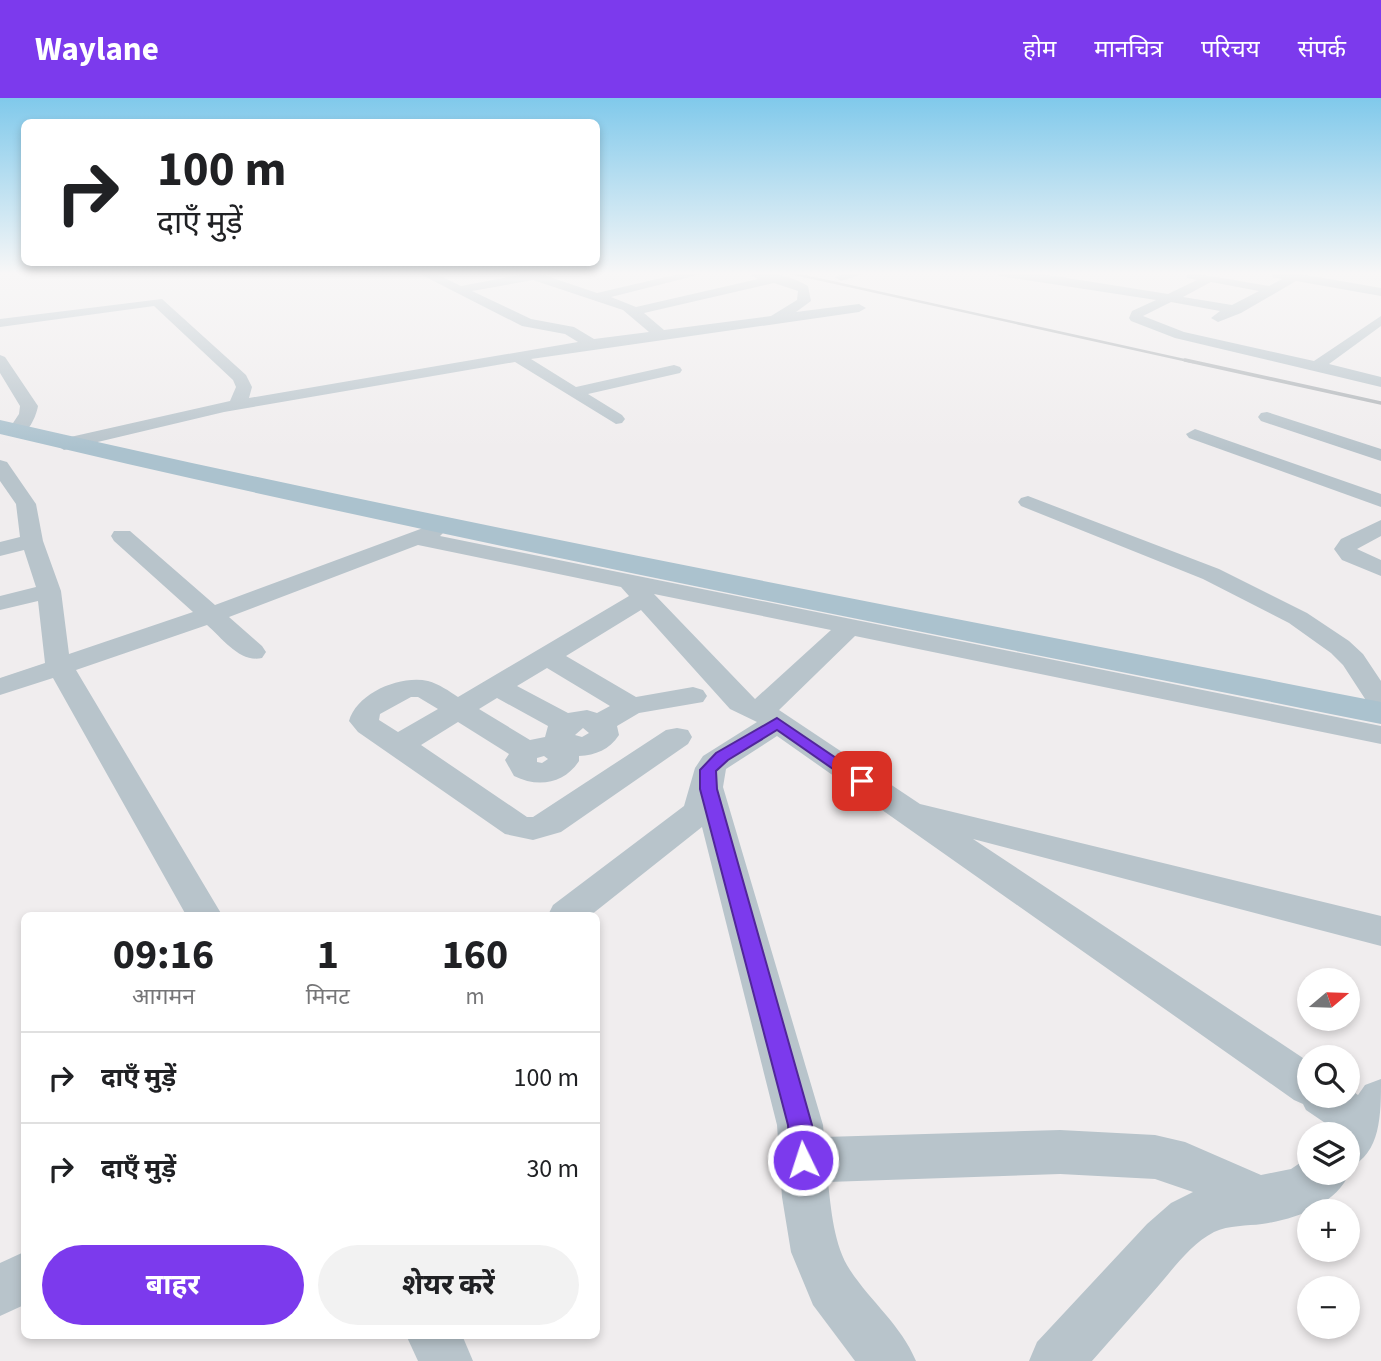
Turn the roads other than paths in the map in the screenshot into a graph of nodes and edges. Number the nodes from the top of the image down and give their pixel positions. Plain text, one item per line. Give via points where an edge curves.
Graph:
1 (189, 331) edge
2 (570, 331) edge
3 (657, 331) edge
4 (692, 331) edge
5 (1169, 331) edge
6 (1189, 331) edge
7 (1364, 331) edge
8 (662, 335) junction
9 (1180, 335) junction
10 (1348, 341) junction
11 (591, 344) junction
12 (1370, 345) dead end
13 (518, 357) junction
14 (650, 359) dead end
15 (0, 360) edge
16 (1321, 367) junction
17 (609, 368) dead end
18 (674, 370) dead end
19 (582, 373) dead end
20 (555, 379) junction
21 (1381, 382) edge
22 (575, 392) junction
23 (237, 406) junction
24 (1268, 417) dead end
25 (617, 419) dead end
26 (1195, 434) dead end
27 (5, 438) edge
28 (56, 442) junction
29 (1381, 455) edge
30 (0, 466) edge
31 (1381, 501) edge
32 (1028, 502) dead end
33 (452, 524) junction
34 (1381, 527) edge
35 (122, 536) dead end
36 (416, 538) junction
37 (32, 541) junction
38 (0, 549) edge
39 (1381, 569) edge
40 (637, 590) junction
41 (49, 591) junction
42 (0, 603) edge
43 (212, 615) junction
44 (849, 627) junction
45 (253, 652) dead end
46 (546, 656) junction
47 (61, 668) junction
48 (496, 686) junction
49 (0, 687) edge
50 (693, 696) dead end
51 (1381, 702) edge
52 (631, 706) junction
53 (459, 708) junction
54 (1381, 713) edge
55 (767, 716) junction
56 (1381, 735) edge
57 (677, 737) dead end
58 (403, 749) junction
59 (708, 789) junction
60 (594, 793) junction
61 (904, 811) junction
62 (203, 912) edge
63 (570, 912) edge
64 (1381, 931) edge
65 (1297, 1078) edge
66 (1341, 1108) edge
67 (1364, 1123) edge
68 (803, 1160) junction
69 (1313, 1185) edge
70 (1261, 1200) junction
71 (21, 1280) edge
72 (0, 1290) edge
73 (435, 1339) edge
74 (446, 1361) edge
75 (889, 1361) edge
76 (1056, 1361) edge

1 - 23 street via 240,378 244,387
2 - 11 street
3 - 8 street
4 - 8 street
5 - 9 street
6 - 9 street
7 - 10 street
8 - 11 street
9 - 16 street
10 - 12 street
10 - 16 street via 1320,362
11 - 13 street
13 - 20 street
13 - 23 street
14 - 17 street
15 - 27 street via 29,405 29,414
16 - 21 street
18 - 22 street
19 - 20 street
20 - 22 street
22 - 25 street
23 - 28 street
24 - 29 street
26 - 31 street
27 - 28 main road
28 - 33 main road
30 - 37 street via 26,504
32 - 51 street via 1211,574 1298,618 1346,654
33 - 36 street
33 - 54 main road
34 - 39 street via 1345,549
35 - 43 street
36 - 40 street
36 - 43 street
37 - 38 street
37 - 41 street
40 - 44 street
40 - 46 street
40 - 55 street via 740,703
41 - 42 street
41 - 47 street via 54,647
43 - 45 street
43 - 47 street
44 - 55 street via 772,702
44 - 56 street
46 - 48 street
46 - 52 street
47 - 49 street
47 - 62 street
48 - 52 street via 566,724 587,719 600,723
48 - 53 street
50 - 52 street
53 - 58 street via 409,739
53 - 58 street via 417,687 400,691 368,710 364,721 368,726
53 - 60 street via 526,751 547,746 559,749 564,761 556,769
55 - 59 street via 708,770
55 - 61 street
57 - 60 street
58 - 60 street via 527,829 549,824
59 - 63 street via 696,814
59 - 68 street via 800,1125
61 - 64 street
61 - 65 street
66 - 67 street
68 - 70 street via 1060,1152 1155,1157 1185,1164
68 - 75 street via 816,1252 831,1287
69 - 70 street via 1287,1197
70 - 76 street via 1199,1214 1170,1236
71 - 72 street
73 - 74 street

